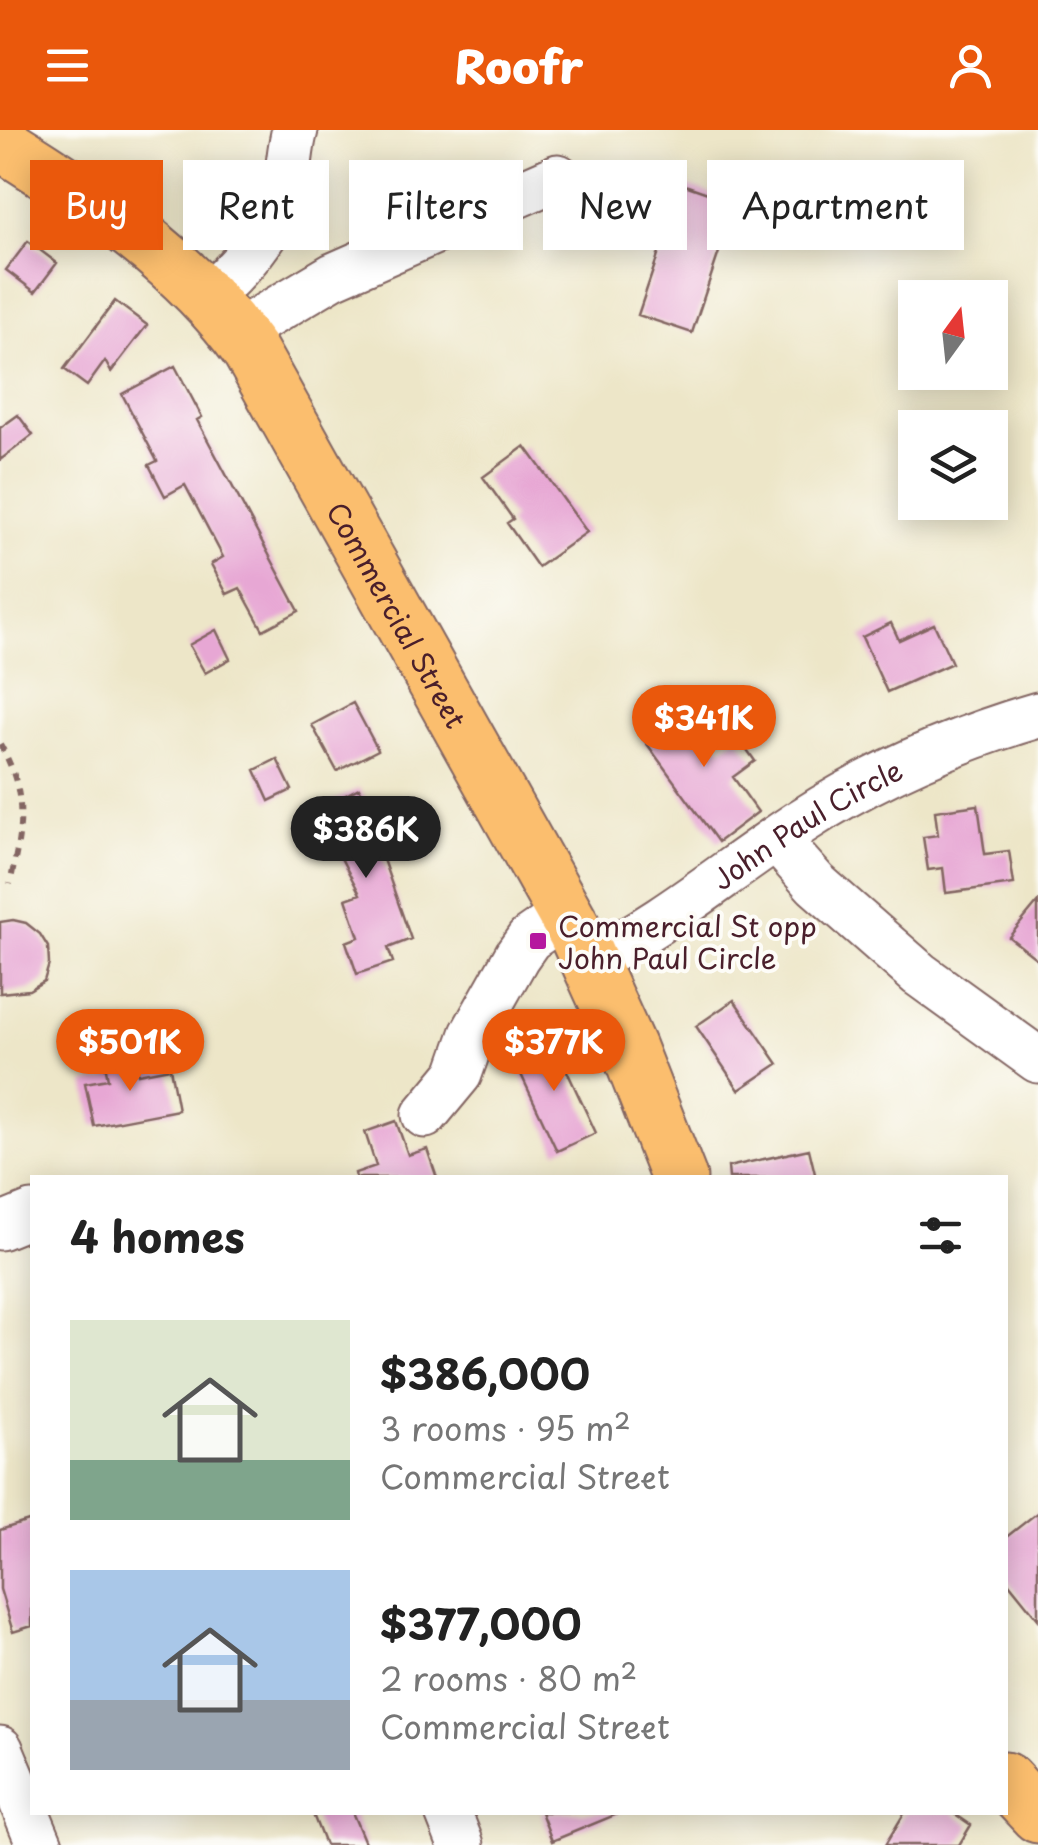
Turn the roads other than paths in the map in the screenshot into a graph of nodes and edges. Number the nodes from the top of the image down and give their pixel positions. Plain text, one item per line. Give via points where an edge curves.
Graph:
1 (295, 130) edge
2 (0, 142) edge
3 (543, 184) edge
4 (222, 315) junction
5 (1038, 715) edge
6 (776, 839) junction
7 (565, 914) junction
8 (590, 961) junction
9 (1038, 1060) edge
10 (425, 1115) dead end
11 (678, 1175) edge
12 (30, 1215) edge
13 (0, 1227) edge
14 (0, 1749) edge
15 (1008, 1783) edge
16 (449, 1815) edge
17 (1038, 1815) edge
18 (40, 1845) edge
19 (461, 1845) edge

1 - 4 street via 275,215 244,260
2 - 4 main road, Commercial Street via 103,210 187,277
3 - 4 street via 333,276
4 - 7 main road, Commercial Street via 261,370
5 - 6 street, John Paul Circle via 898,766
6 - 8 street, John Paul Circle
6 - 9 street via 920,974
7 - 8 main road, Commercial Street
7 - 10 street via 517,956 473,1034 459,1074
8 - 11 main road, Commercial Street
12 - 13 street
14 - 18 street
15 - 17 main road
16 - 19 street

